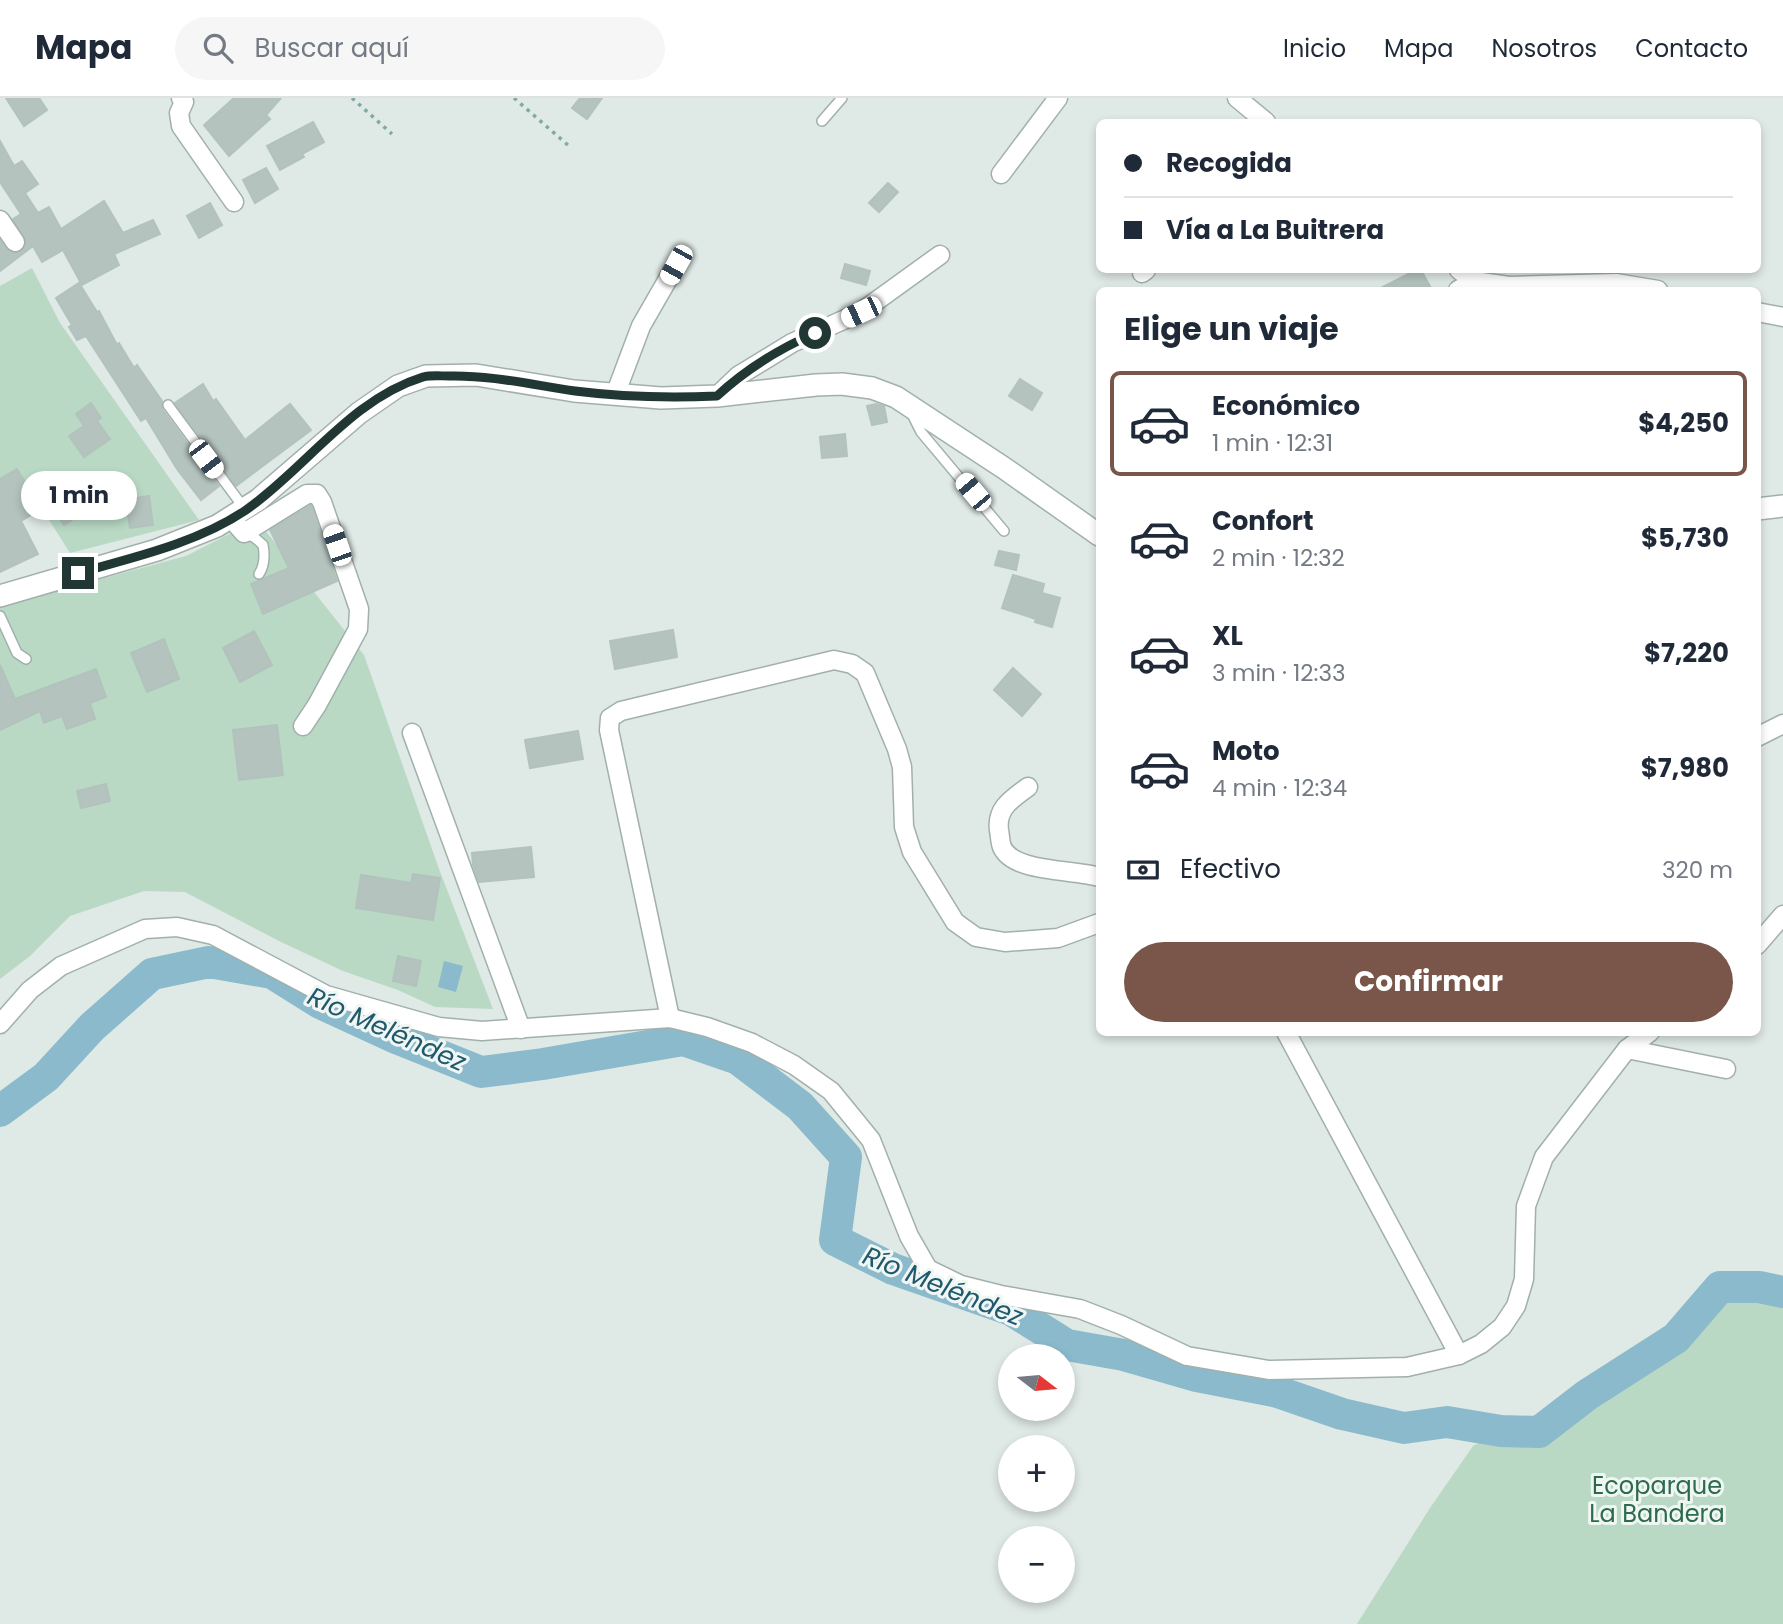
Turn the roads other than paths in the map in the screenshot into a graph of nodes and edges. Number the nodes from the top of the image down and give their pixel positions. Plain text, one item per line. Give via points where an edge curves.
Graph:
1 (181, 98) edge
2 (842, 98) edge
3 (1058, 98) edge
4 (1237, 98) edge
5 (1262, 119) edge
6 (822, 121) dead end
7 (1001, 174) dead end
8 (234, 202) dead end
9 (0, 220) edge
10 (16, 242) dead end
11 (940, 255) dead end
12 (676, 265) dead end
13 (1466, 286) edge
14 (1640, 287) edge
15 (1761, 313) edge
16 (1783, 317) edge
17 (615, 395) junction
18 (717, 396) junction
19 (168, 405) dead end
20 (907, 406) junction
21 (1783, 506) edge
22 (1761, 509) edge
23 (240, 520) junction
24 (1004, 531) dead end
25 (1096, 533) edge
26 (259, 574) dead end
27 (0, 596) edge
28 (0, 615) edge
29 (26, 659) dead end
30 (1783, 724) edge
31 (303, 726) dead end
32 (412, 733) dead end
33 (1761, 735) edge
34 (1027, 787) dead end
35 (1096, 876) edge
36 (1783, 915) edge
37 (1096, 924) edge
38 (1761, 940) edge
39 (670, 1018) junction
40 (0, 1024) edge
41 (522, 1028) junction
42 (1288, 1036) edge
43 (1645, 1036) edge
44 (1627, 1049) junction
45 (1726, 1069) dead end
46 (1459, 1355) junction

1 - 8 street via 181,126
2 - 6 lane
3 - 7 street
4 - 5 street
9 - 10 street
11 - 18 street via 861,312 792,343 738,376
12 - 17 street via 641,326
13 - 14 street via 1616,283
15 - 16 street
17 - 18 street
17 - 23 street via 476,375 426,376 398,386 359,413
18 - 20 street via 842,384 872,387
19 - 23 lane
20 - 24 lane via 922,432
20 - 25 street
21 - 22 street
23 - 26 lane via 263,545
23 - 27 street via 157,550
23 - 31 street via 317,494 359,609 358,629
28 - 29 lane via 17,653
30 - 33 street
32 - 41 street
34 - 35 street via 1007,803 998,822 1009,857 1021,864
36 - 38 street
37 - 39 street via 1058,938 1005,942 976,937 955,922 912,852 904,827 902,767 865,673 834,660 621,711 610,718
39 - 41 street
39 - 46 street via 752,1043 831,1091 871,1140 909,1236 928,1269 961,1285 1080,1309 1187,1356 1269,1370 1407,1367
40 - 41 street via 30,990 61,966 145,929 177,927 213,935 326,995 372,1010 439,1027
42 - 46 street
43 - 44 street
44 - 45 street
44 - 46 street via 1544,1157 1526,1206 1524,1279 1516,1306 1502,1327

